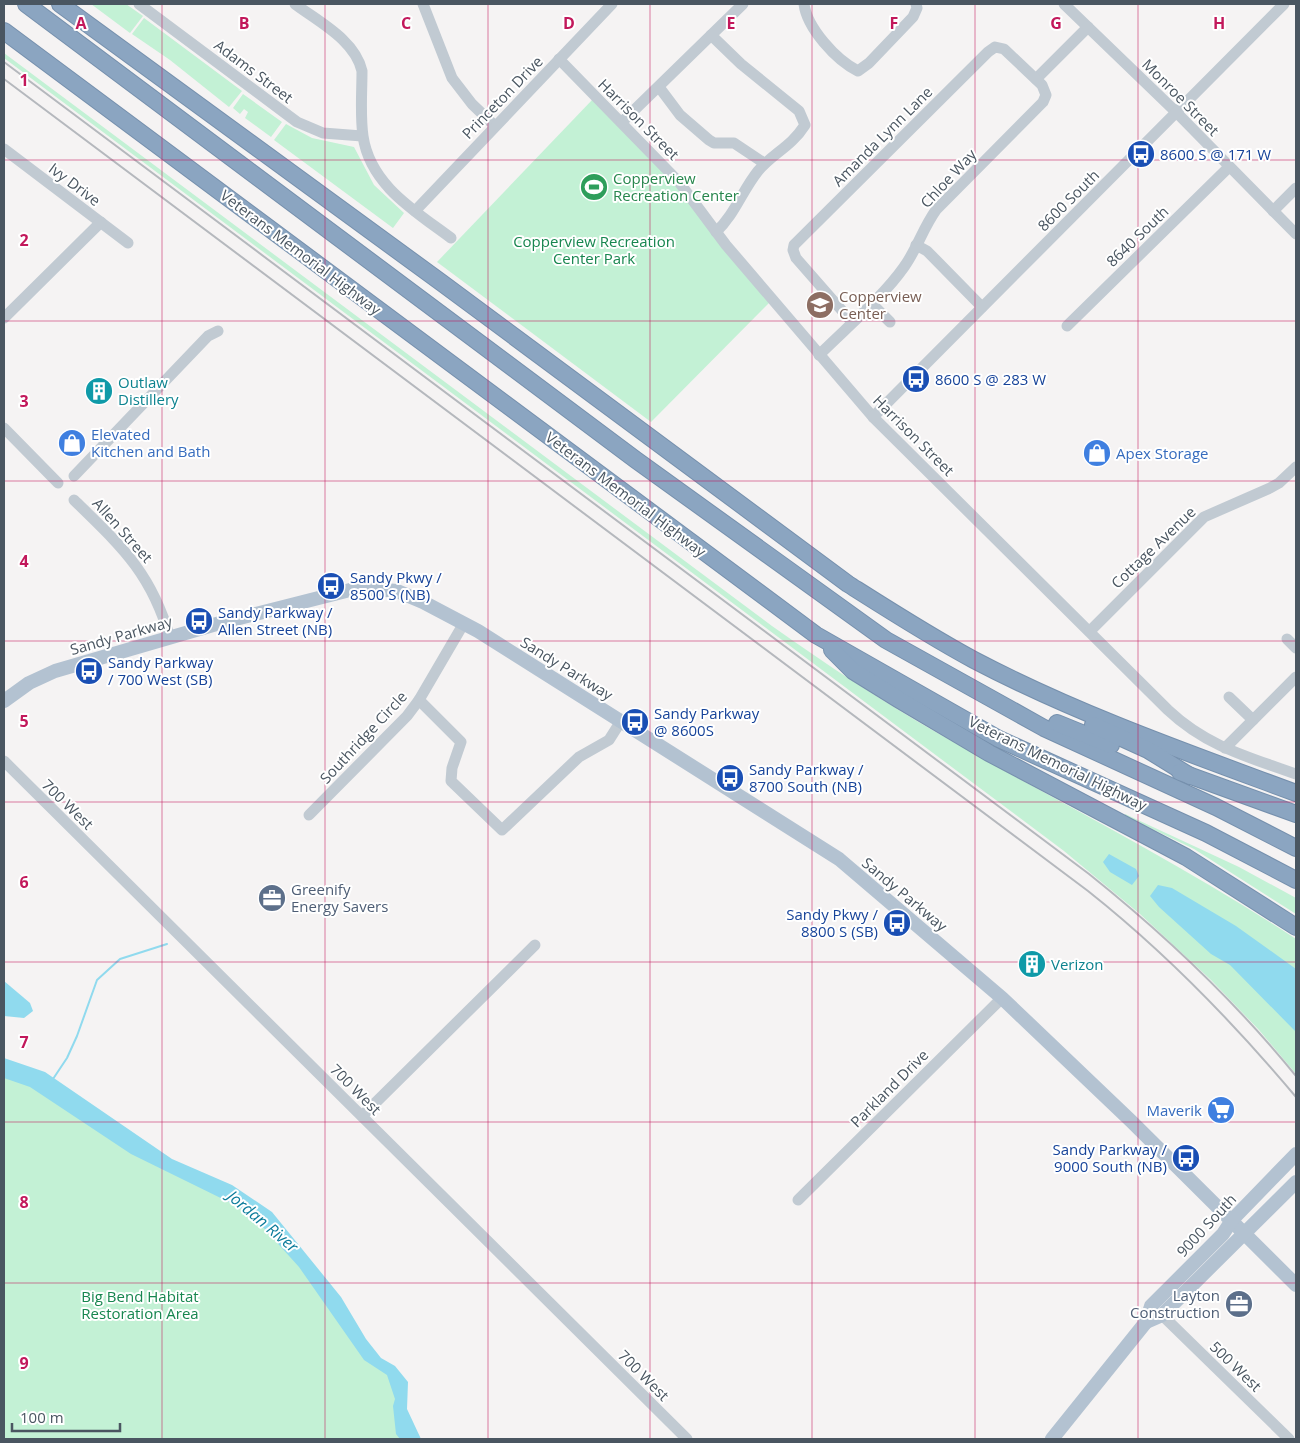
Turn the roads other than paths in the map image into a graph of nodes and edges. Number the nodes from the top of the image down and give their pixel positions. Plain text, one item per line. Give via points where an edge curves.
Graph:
1 (26, 4) edge
2 (60, 4) edge
3 (295, 4) edge
4 (423, 4) edge
5 (612, 4) edge
6 (742, 4) edge
7 (804, 4) edge
8 (916, 4) edge
9 (1064, 4) edge
10 (1284, 4) edge
11 (142, 5) edge
12 (1088, 27) junction
13 (4, 31) edge
14 (711, 35) junction
15 (559, 59) junction
16 (1036, 79) junction
17 (659, 86) junction
18 (1176, 112) junction
19 (622, 122) junction
20 (495, 126) junction
21 (362, 136) junction
22 (4, 149) edge
23 (764, 163) junction
24 (1229, 167) junction
25 (1296, 188) edge
26 (1273, 210) junction
27 (415, 211) junction
28 (102, 222) junction
29 (716, 232) junction
30 (1296, 234) edge
31 (451, 238) dead end
32 (128, 243) dead end
33 (916, 245) junction
34 (871, 303) junction
35 (982, 307) junction
36 (4, 318) edge
37 (852, 322) junction
38 (890, 322) dead end
39 (1066, 326) dead end
40 (218, 331) dead end
41 (819, 355) junction
42 (873, 417) junction
43 (4, 428) edge
44 (1296, 467) edge
45 (74, 476) dead end
46 (58, 483) dead end
47 (74, 500) dead end
48 (464, 624) junction
49 (1090, 631) junction
50 (816, 635) junction
51 (170, 638) junction
52 (1287, 639) dead end
53 (947, 645) junction
54 (1296, 648) edge
55 (1296, 677) edge
56 (1229, 698) dead end
57 (418, 700) junction
58 (4, 701) edge
59 (1253, 720) junction
60 (621, 721) junction
61 (1044, 728) junction
62 (1225, 748) junction
63 (4, 761) edge
64 (1296, 774) edge
65 (1190, 776) junction
66 (1296, 793) edge
67 (1296, 814) edge
68 (309, 815) dead end
69 (1296, 848) edge
70 (1296, 880) edge
71 (1296, 927) edge
72 (535, 945) dead end
73 (1002, 998) junction
74 (362, 1116) junction
75 (1296, 1154) edge
76 (1296, 1182) edge
77 (798, 1200) dead end
78 (1232, 1220) junction
79 (1245, 1233) junction
80 (1296, 1285) edge
81 (1162, 1315) junction
82 (1146, 1322) junction
83 (686, 1439) edge
84 (1052, 1439) edge
85 (1289, 1439) edge

1 - 61 highway, Veterans Memorial Highway via 838,608 932,667
2 - 53 highway via 848,584
3 - 21 street via 356,53 362,70
4 - 20 street via 452,78
5 - 15 street, Princeton Drive
6 - 14 street
7 - 8 street via 812,28 858,71 869,64 913,17
9 - 12 street, Monroe Street
10 - 18 street, 8600 South
11 - 21 street, Adams Street via 297,122 323,133
12 - 16 street
12 - 18 street, Monroe Street
13 - 50 highway, Veterans Memorial Highway
14 - 17 street
14 - 23 street via 799,111 803,118 805,125 795,139
15 - 19 street, Harrison Street
15 - 20 street, Princeton Drive
16 - 33 street, Chloe Way via 1046,95 1037,108 936,210
16 - 37 street, Amanda Lynn Lane via 1004,49 995,47 798,241 793,250 796,258
17 - 19 street
17 - 23 street via 680,115 709,140 734,143
18 - 24 street, Monroe Street
18 - 35 street, 8600 South
19 - 29 street, Harrison Street via 680,182
20 - 27 street, Princeton Drive
21 - 27 street via 378,176
22 - 28 street, Ivy Drive
23 - 29 street via 730,218
24 - 26 street, Monroe Street
24 - 39 street, 8640 South
25 - 26 street
26 - 30 street, Monroe Street
27 - 31 street
28 - 32 street, Ivy Drive
28 - 36 street
29 - 41 street, Harrison Street
33 - 34 street, Chloe Way via 905,266
33 - 35 street via 927,251
34 - 37 street, Chloe Way
34 - 38 street
35 - 42 street, 8600 South
37 - 41 street, Chloe Way
40 - 45 street via 208,336
41 - 42 street, Harrison Street
42 - 49 street, Harrison Street
43 - 46 street
44 - 49 street, Cottage Avenue via 1280,483 1204,517
47 - 51 street, Allen Street via 138,566 154,592
48 - 51 main road, Sandy Parkway via 397,591 364,589
48 - 57 street, Southridge Circle
48 - 60 main road, Sandy Parkway
49 - 62 street, Harrison Street via 1188,728
50 - 70 highway, Veterans Memorial Highway via 999,738 1206,833
50 - 71 highway via 853,670 898,699 989,754 1186,857
51 - 58 main road, Sandy Parkway via 55,671 29,683
52 - 54 street
53 - 65 highway via 961,658 1148,750
53 - 66 highway via 1107,721
55 - 59 street
56 - 59 street
57 - 60 street via 461,742 451,781 502,830 579,757 609,740
57 - 68 street, Southridge Circle via 392,732
59 - 62 street
60 - 73 main road, Sandy Parkway via 839,860
61 - 65 highway via 1057,722
61 - 69 highway, Veterans Memorial Highway
62 - 64 street, Harrison Street
63 - 74 street, 700 West
65 - 67 highway
72 - 74 street
73 - 77 street, Parkland Drive
73 - 78 main road, Sandy Parkway
74 - 83 street, 700 West
75 - 78 main road, 9000 South
76 - 79 main road, 9000 South
78 - 79 main road, Sandy Parkway
78 - 82 main road, 9000 South via 1151,1306
79 - 80 main road, Sandy Parkway
79 - 81 main road, 9000 South
81 - 82 main road, 9000 South
81 - 85 street, 500 West
82 - 84 main road, 9000 South

